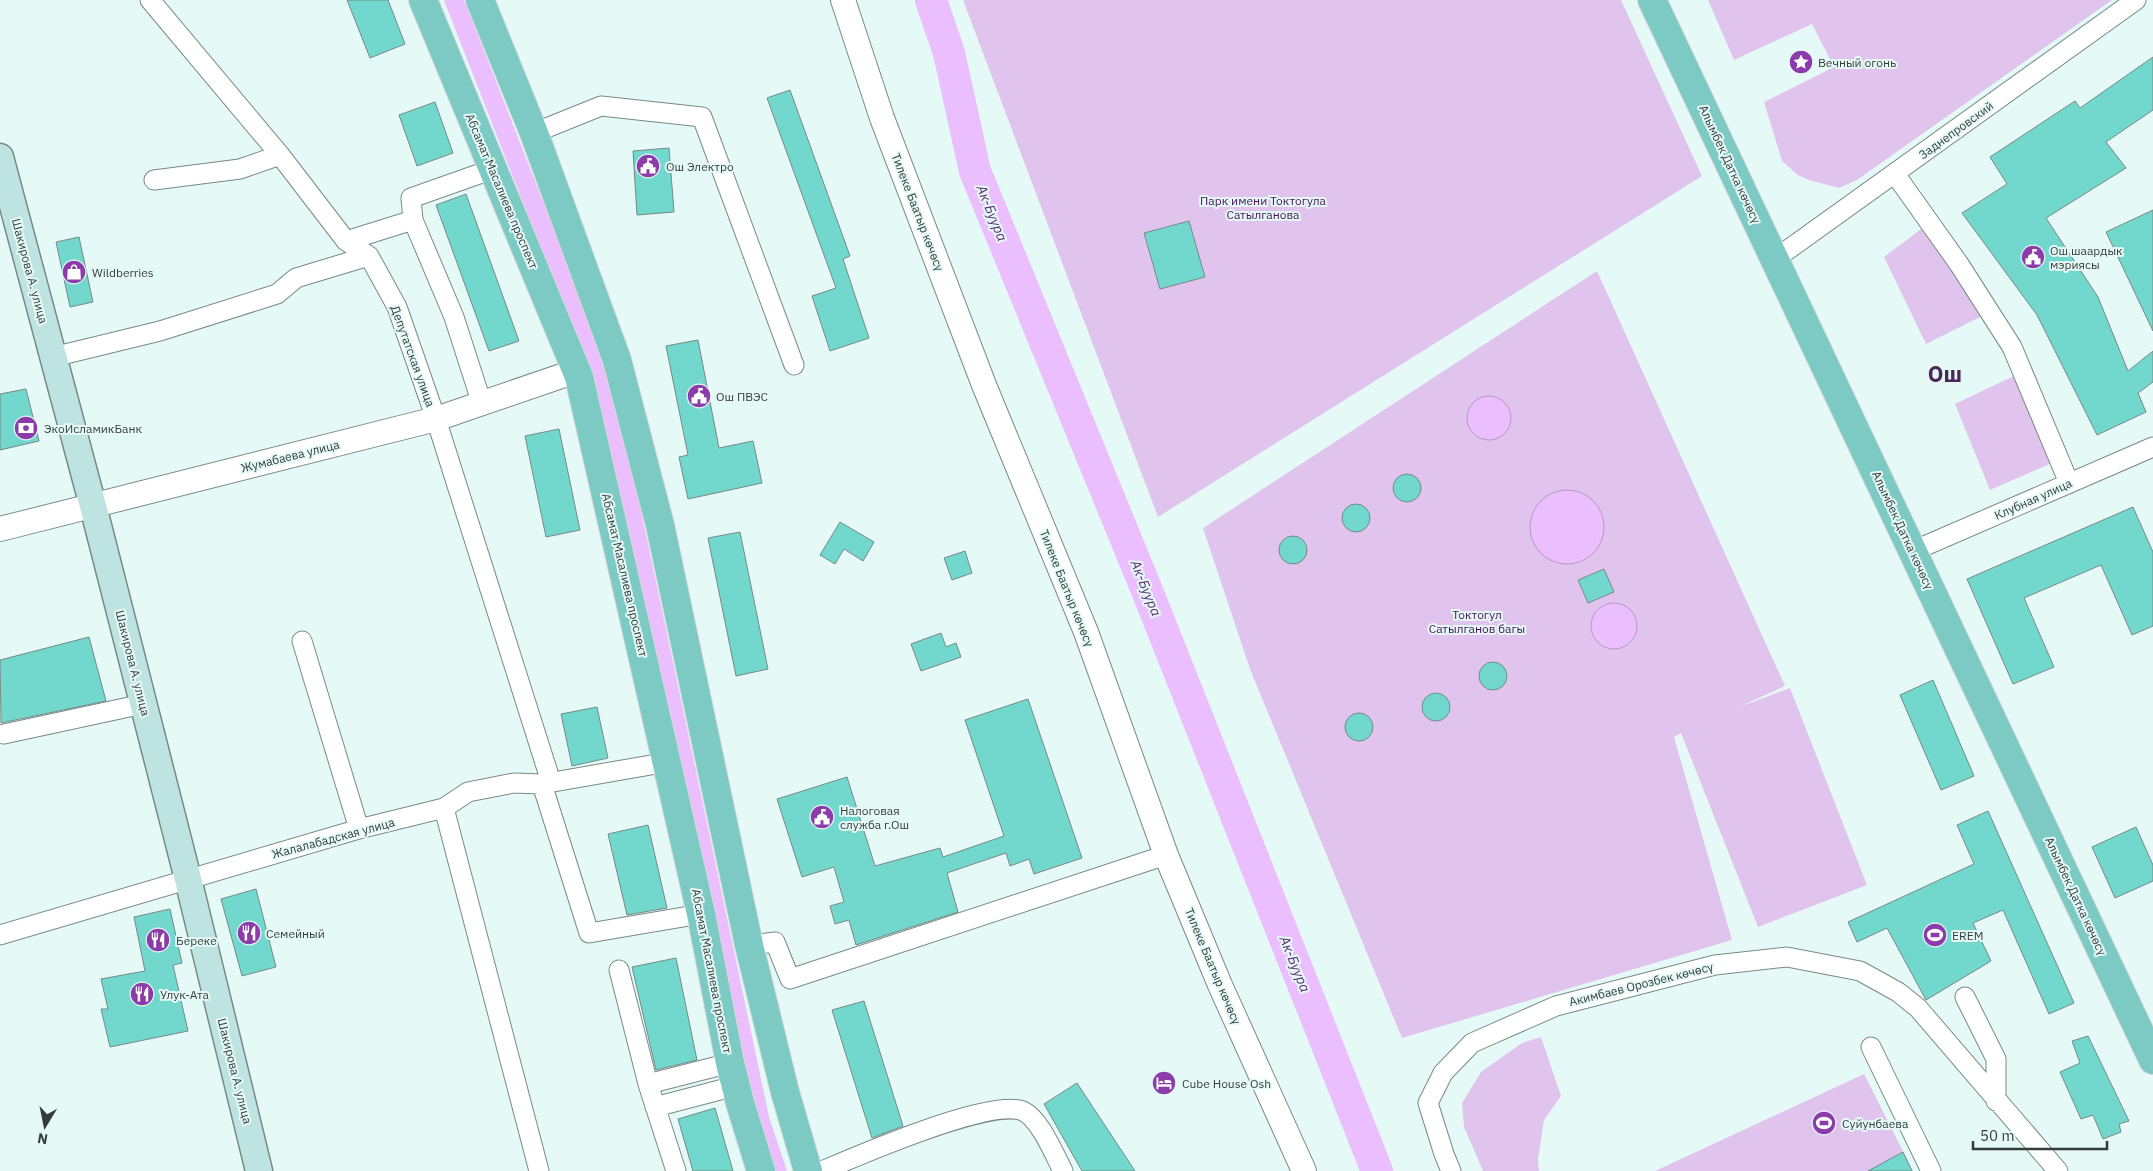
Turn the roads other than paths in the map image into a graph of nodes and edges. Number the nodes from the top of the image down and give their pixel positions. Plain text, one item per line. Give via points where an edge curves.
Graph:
1 (150, 0) edge
2 (423, 0) edge
3 (480, 0) edge
4 (843, 0) edge
5 (1652, 0) edge
6 (2136, 0) edge
7 (534, 133) junction
8 (280, 155) junction
9 (0, 157) edge
10 (493, 169) junction
11 (1895, 174) junction
12 (154, 180) dead end
13 (413, 220) junction
14 (346, 241) junction
15 (368, 256) junction
16 (1775, 259) junction
17 (53, 357) junction
18 (794, 365) dead end
19 (576, 370) junction
20 (482, 404) junction
21 (436, 419) junction
22 (2153, 447) edge
23 (2069, 483) junction
24 (93, 506) junction
25 (0, 529) edge
26 (1913, 551) junction
27 (302, 641) dead end
28 (143, 704) junction
29 (4, 734) dead end
30 (668, 762) junction
31 (547, 783) junction
32 (444, 808) junction
33 (359, 829) junction
34 (1166, 855) junction
35 (188, 879) junction
36 (701, 914) junction
37 (0, 934) edge
38 (749, 945) junction
39 (619, 970) dead end
40 (1965, 996) dead end
41 (1871, 1047) dead end
42 (2153, 1060) edge
43 (733, 1075) junction
44 (648, 1084) junction
45 (1996, 1101) junction
46 (655, 1107) junction
47 (259, 1171) edge
48 (539, 1171) edge
49 (676, 1171) edge
50 (761, 1171) edge
51 (808, 1171) edge
52 (822, 1171) edge
53 (1063, 1171) edge
54 (1304, 1171) edge
55 (1451, 1171) edge
56 (1931, 1171) edge
57 (2058, 1171) edge

1 - 8 street, Депутатская улица
2 - 10 main road, Абсамат Масалиева проспект
3 - 7 main road
4 - 34 street, Тилеке Баатыр көчөсү via 882,118 981,376 1086,632
5 - 16 main road, Алымбек Датка көчөсү
6 - 11 street, Заднепровский
7 - 18 street via 601,106 702,117
7 - 38 main road via 617,360 660,525
8 - 12 street via 240,169
8 - 14 street, Депутатская улица
9 - 17 main road, Шакирова А. улица
10 - 13 street via 411,198
10 - 19 main road, Абсамат Масалиева проспект
11 - 16 street, Заднепровский
11 - 23 street via 1960,264 2012,347
13 - 14 street
13 - 20 street via 454,317
14 - 15 street, Депутатская улица
15 - 17 street via 296,278 277,294 160,331
15 - 21 street, Депутатская улица via 397,306
16 - 26 main road, Алымбек Датка көчөсү
17 - 24 main road, Шакирова А. улица
19 - 20 street, Жумабаева улица
19 - 30 main road, Абсамат Масалиева проспект
20 - 21 street, Жумабаева улица
21 - 24 street, Жумабаева улица
21 - 31 street, Депутатская улица
22 - 23 street, Клубная улица
23 - 26 street, Клубная улица
24 - 25 street, Жумабаева улица
24 - 28 main road, Шакирова А. улица
26 - 42 main road, Алымбек Датка көчөсү
27 - 33 street
28 - 29 street
28 - 35 main road, Шакирова А. улица
30 - 31 street, Жалалабадская улица
30 - 36 main road, Абсамат Масалиева проспект
31 - 32 street, Жалалабадская улица via 514,783 468,792
31 - 36 street, Депутатская улица via 589,934
32 - 33 street, Жалалабадская улица
32 - 48 street
33 - 35 street, Жалалабадская улица
34 - 38 street via 790,979 775,942
34 - 54 street, Тилеке Баатыр көчөсү via 1220,985
35 - 37 street, Жалалабадская улица
35 - 47 main road, Шакирова А. улица
36 - 43 main road, Абсамат Масалиева проспект
38 - 51 main road
39 - 44 street
40 - 45 street via 1996,1058
41 - 56 street
43 - 44 street
43 - 46 street
43 - 50 main road, Абсамат Масалиева проспект
44 - 46 street
45 - 55 street, Акимбаев Орозбек көчөсү via 1918,1008 1898,992 1860,971 1787,957 1715,965 1556,1006 1472,1043 1443,1072 1428,1102
45 - 57 street, Акимбаев Орозбек көчөсү
46 - 49 street
52 - 53 street via 927,1129 1010,1109 1022,1111 1037,1124

